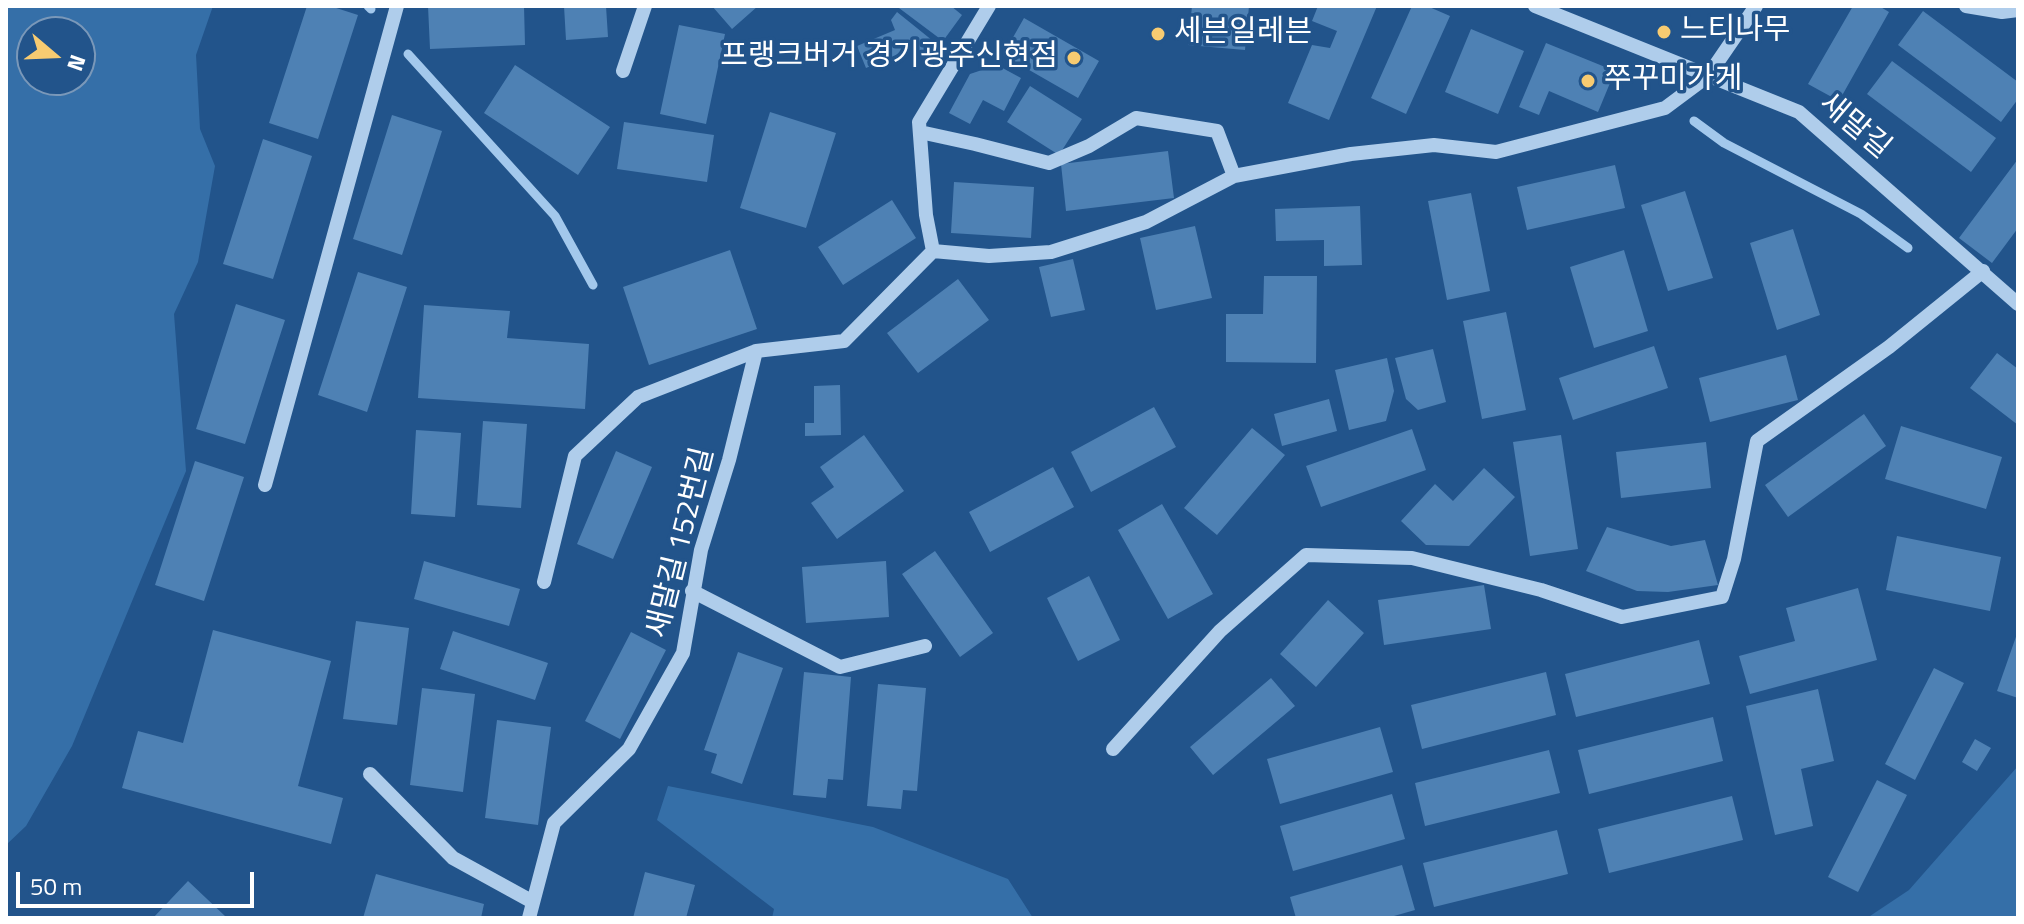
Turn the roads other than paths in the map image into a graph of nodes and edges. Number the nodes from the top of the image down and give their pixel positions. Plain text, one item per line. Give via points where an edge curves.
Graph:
1 (397, 6) edge
2 (645, 6) edge
3 (989, 6) edge
4 (1535, 6) edge
5 (1756, 6) edge
6 (1966, 6) edge
7 (2018, 10) edge
8 (623, 71) dead end
9 (1708, 76) junction
10 (920, 132) junction
11 (1234, 176) junction
12 (933, 251) junction
13 (1983, 271) junction
14 (2018, 304) edge
15 (756, 351) junction
16 (265, 485) dead end
17 (544, 582) dead end
18 (692, 591) junction
19 (925, 646) dead end
20 (1113, 749) dead end
21 (370, 774) dead end
22 (533, 902) junction
23 (529, 918) edge

1 - 16 street
2 - 8 street
3 - 10 street via 919,122
4 - 9 street, 새말길
5 - 9 street
6 - 7 street
9 - 11 street via 1665,108 1496,152 1434,145
9 - 13 street, 새말길 via 1799,112
10 - 11 street via 1049,163 1136,118 1217,131
10 - 12 street
11 - 12 street via 1146,222 1051,252 989,256
12 - 15 street via 844,341
13 - 14 street, 새말길
13 - 20 street via 1889,347 1757,441 1722,597 1622,617 1541,590 1412,558 1306,555 1220,631
15 - 17 street via 638,397 575,456
15 - 18 street, 새말길 152번길
18 - 19 street via 840,667
18 - 22 street, 새말길 152번길 via 683,653 629,749 554,823
21 - 22 street via 453,858
22 - 23 street, 새말길 152번길

